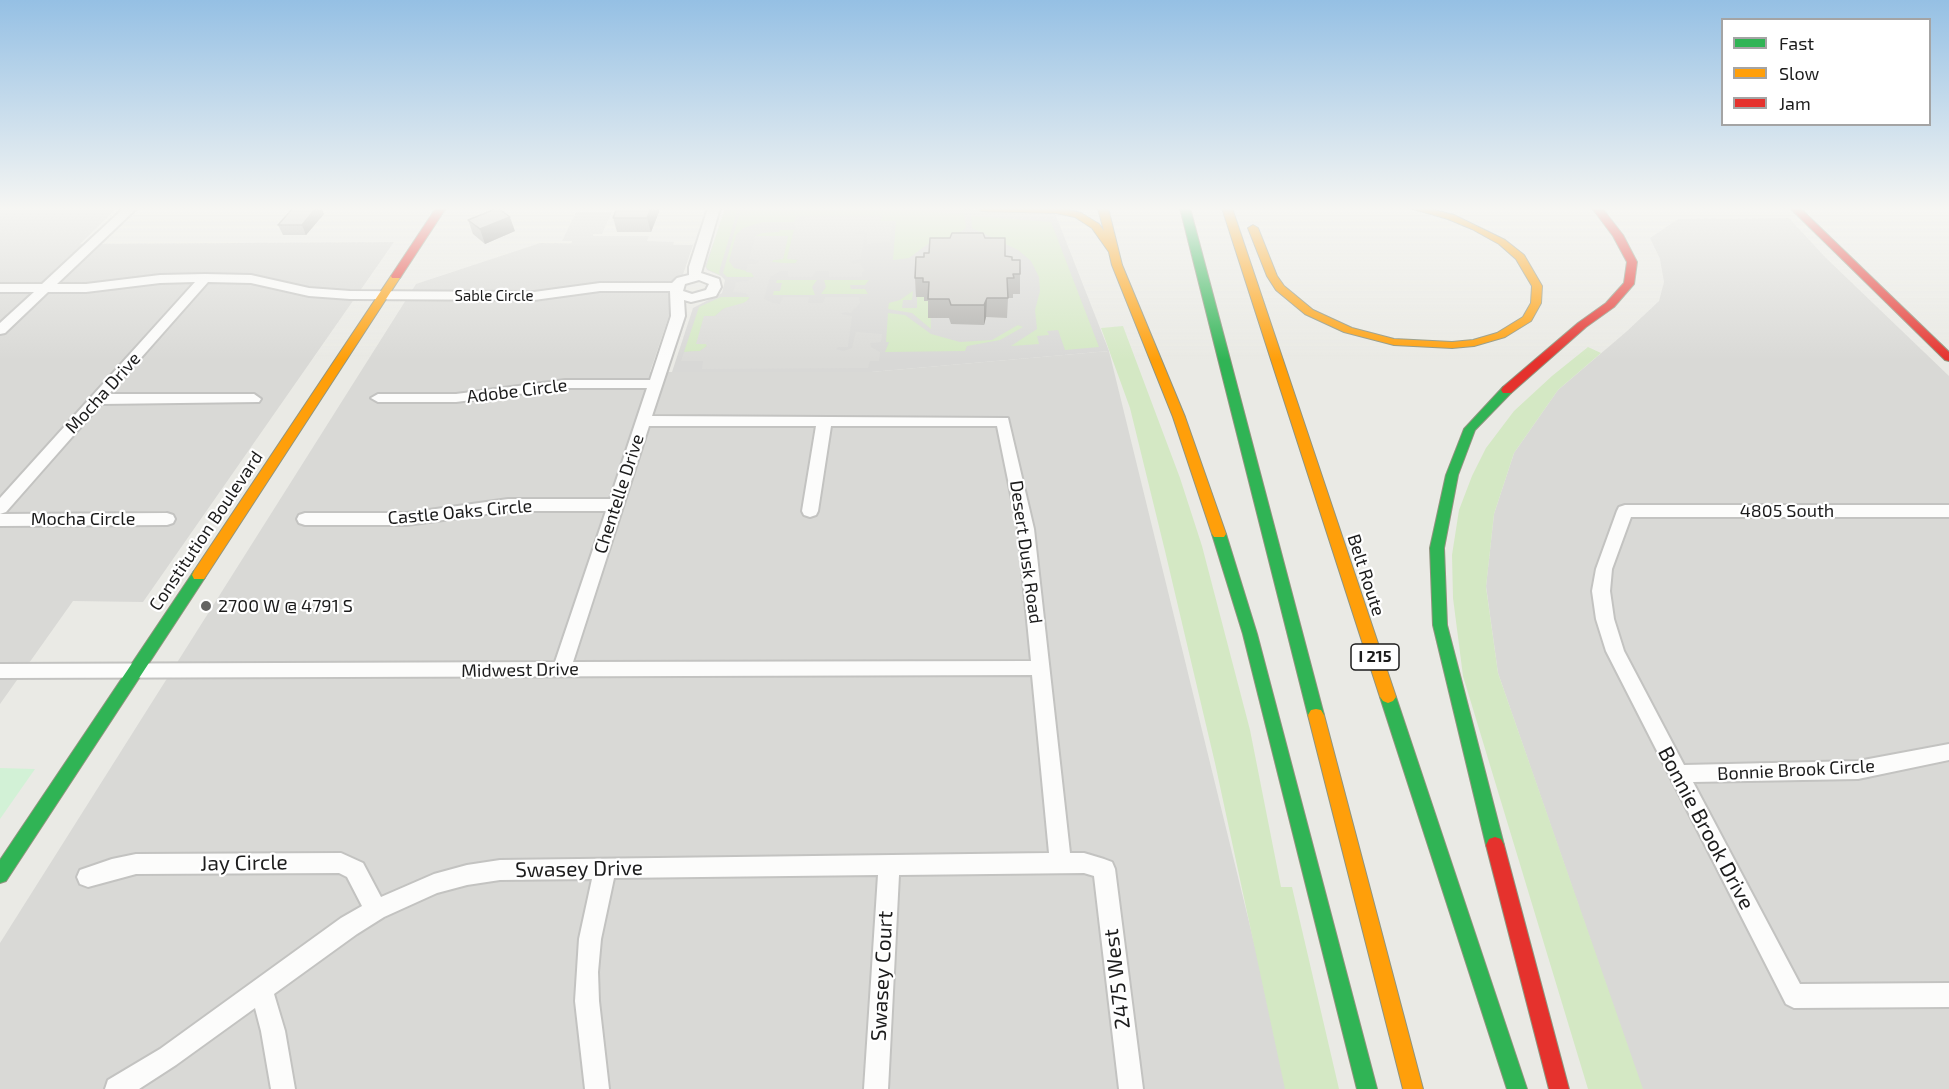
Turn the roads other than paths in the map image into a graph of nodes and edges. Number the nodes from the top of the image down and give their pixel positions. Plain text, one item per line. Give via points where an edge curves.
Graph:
1 (77, 259) edge
2 (408, 259) edge
3 (698, 259) edge
4 (1114, 259) edge
5 (1115, 259) edge
6 (1198, 259) edge
7 (1243, 259) edge
8 (1266, 259) edge
9 (1521, 259) edge
10 (1630, 259) edge
11 (1847, 259) edge
12 (1117, 265) junction
13 (695, 277) junction
14 (205, 278) junction
15 (0, 288) edge
16 (46, 288) junction
17 (677, 290) junction
18 (383, 296) junction
19 (702, 297) junction
20 (678, 316) junction
21 (0, 330) edge
22 (1949, 358) edge
23 (655, 384) junction
24 (378, 398) dead end
25 (97, 399) junction
26 (254, 399) dead end
27 (643, 421) junction
28 (824, 422) junction
29 (615, 505) junction
30 (0, 507) edge
31 (810, 511) dead end
32 (1625, 511) joint
33 (1949, 511) edge
34 (167, 519) dead end
35 (305, 519) dead end
36 (0, 520) edge
37 (1040, 668) junction
38 (0, 671) edge
39 (561, 671) junction
40 (134, 672) junction
41 (1949, 752) edge
42 (1678, 774) junction
43 (1060, 863) junction
44 (889, 864) junction
45 (605, 869) junction
46 (1104, 869) joint
47 (0, 875) edge
48 (88, 877) dead end
49 (376, 910) junction
50 (261, 989) junction
51 (1949, 995) edge
52 (117, 1089) edge
53 (283, 1089) edge
54 (597, 1089) edge
55 (876, 1089) edge
56 (1131, 1089) edge
57 (1367, 1089) edge
58 (1413, 1089) edge
59 (1517, 1089) edge
60 (1559, 1089) edge

1 - 16 street
2 - 18 main road, Constitution Boulevard
3 - 13 street
4 - 12 main road
5 - 12 main road
6 - 58 main road
7 - 59 main road, Belt Route / I 215
8 - 9 main road via 1280,288 1309,312 1348,330 1400,343 1452,345 1492,338 1527,319 1536,303 1537,286
10 - 60 main road via 1629,284 1610,305 1495,400 1470,429 1452,475 1437,548 1440,625
11 - 22 main road
12 - 57 main road via 1179,417 1232,571 1268,697
13 - 17 street via 685,279
13 - 19 street via 709,278 716,284 711,293
14 - 16 street, Sable Circle
14 - 18 street, Sable Circle via 251,279 328,295
14 - 25 street, Mocha Drive
15 - 16 street, Sable Circle
16 - 21 street
17 - 18 street, Sable Circle via 600,287 534,296
17 - 19 street via 685,297
17 - 20 street, Chentelle Drive
18 - 40 main road, Constitution Boulevard
19 - 20 street
20 - 23 street, Chentelle Drive
23 - 24 street, Adobe Circle via 565,384 456,398
23 - 27 street, Chentelle Drive
25 - 26 street
25 - 30 street, Mocha Drive
27 - 28 street, Desert Dusk Road
27 - 29 street, Chentelle Drive
28 - 31 street
28 - 37 street, Desert Dusk Road via 1002,421 1022,503
29 - 35 street, Castle Oaks Circle via 497,506 407,519
29 - 39 street, Chentelle Drive
32 - 33 street, 4805 South
32 - 42 street, Bonnie Brook Drive via 1604,569 1601,591 1605,620 1615,651
34 - 36 street, Mocha Circle
37 - 39 street, Midwest Drive
37 - 43 street, Desert Dusk Road
38 - 40 street, Midwest Drive
39 - 40 street, Midwest Drive
40 - 47 main road, Constitution Boulevard
41 - 42 street, Bonnie Brook Circle via 1858,770
42 - 51 street, Bonnie Brook Drive via 1794,996
43 - 44 street, Swasey Drive
43 - 46 street, Swasey Drive via 1084,863
44 - 45 street, Swasey Drive
44 - 55 street, Swasey Court
45 - 49 street, Swasey Drive via 500,870 467,875 434,884
45 - 54 street via 587,972
46 - 56 street, 2475 West
48 - 49 street, Jay Circle via 136,864 341,863 355,870
49 - 50 street, Swasey Drive
50 - 52 street, Swasey Drive
50 - 53 street

